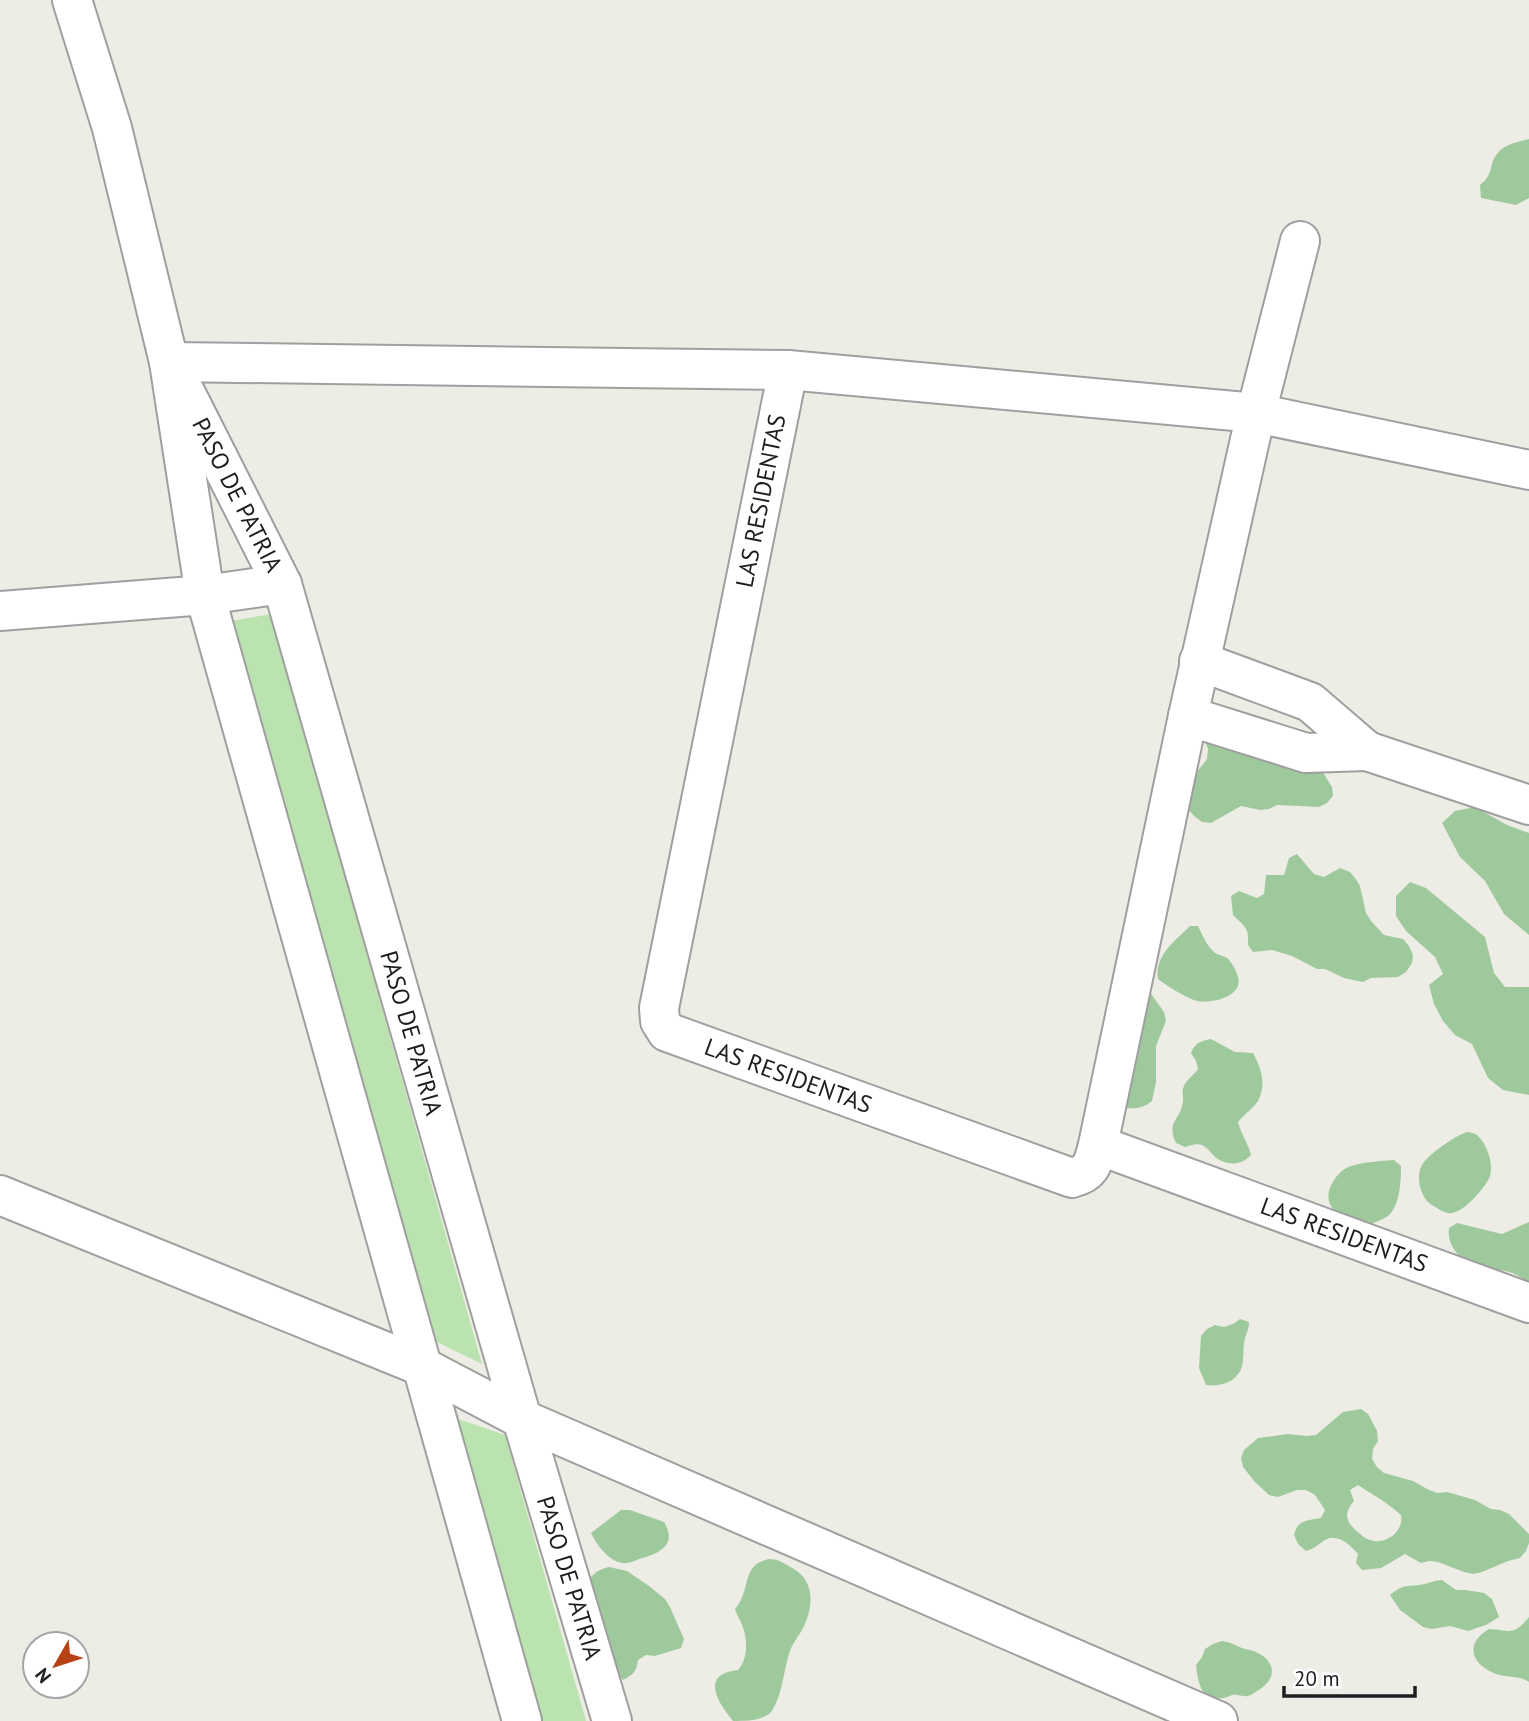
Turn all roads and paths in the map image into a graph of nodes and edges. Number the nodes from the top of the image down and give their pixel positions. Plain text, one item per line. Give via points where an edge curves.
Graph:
1 (72, 0) edge
2 (1300, 241) dead end
3 (169, 362) junction
4 (788, 370) junction
5 (1256, 413) junction
6 (1529, 470) edge
7 (282, 584) junction
8 (205, 595) junction
9 (0, 611) edge
10 (1199, 661) junction
11 (1188, 716) junction
12 (1367, 751) junction
13 (1529, 805) edge
14 (1098, 1145) junction
15 (0, 1195) edge
16 (1529, 1303) edge
17 (421, 1366) junction
18 (522, 1419) junction
19 (522, 1721) edge
20 (612, 1721) edge
21 (1218, 1721) edge

1 - 3 street, PASO DE PATRIA via 112,128
2 - 5 street
3 - 4 street
3 - 7 street, PASO DE PATRIA
3 - 8 street, PASO DE PATRIA
4 - 5 street
4 - 14 street, LAS RESIDENTAS via 661,994 660,1021 667,1032 1072,1178 1091,1168
5 - 6 street
5 - 10 street
7 - 8 street
7 - 18 street, PASO DE PATRIA
8 - 9 street
8 - 17 street, PASO DE PATRIA
10 - 11 street
10 - 12 street via 1310,702
11 - 12 street via 1306,752
11 - 14 street
12 - 13 street
14 - 16 street, LAS RESIDENTAS
15 - 17 street
17 - 18 street
17 - 19 street, PASO DE PATRIA
18 - 20 street, PASO DE PATRIA
18 - 21 street

